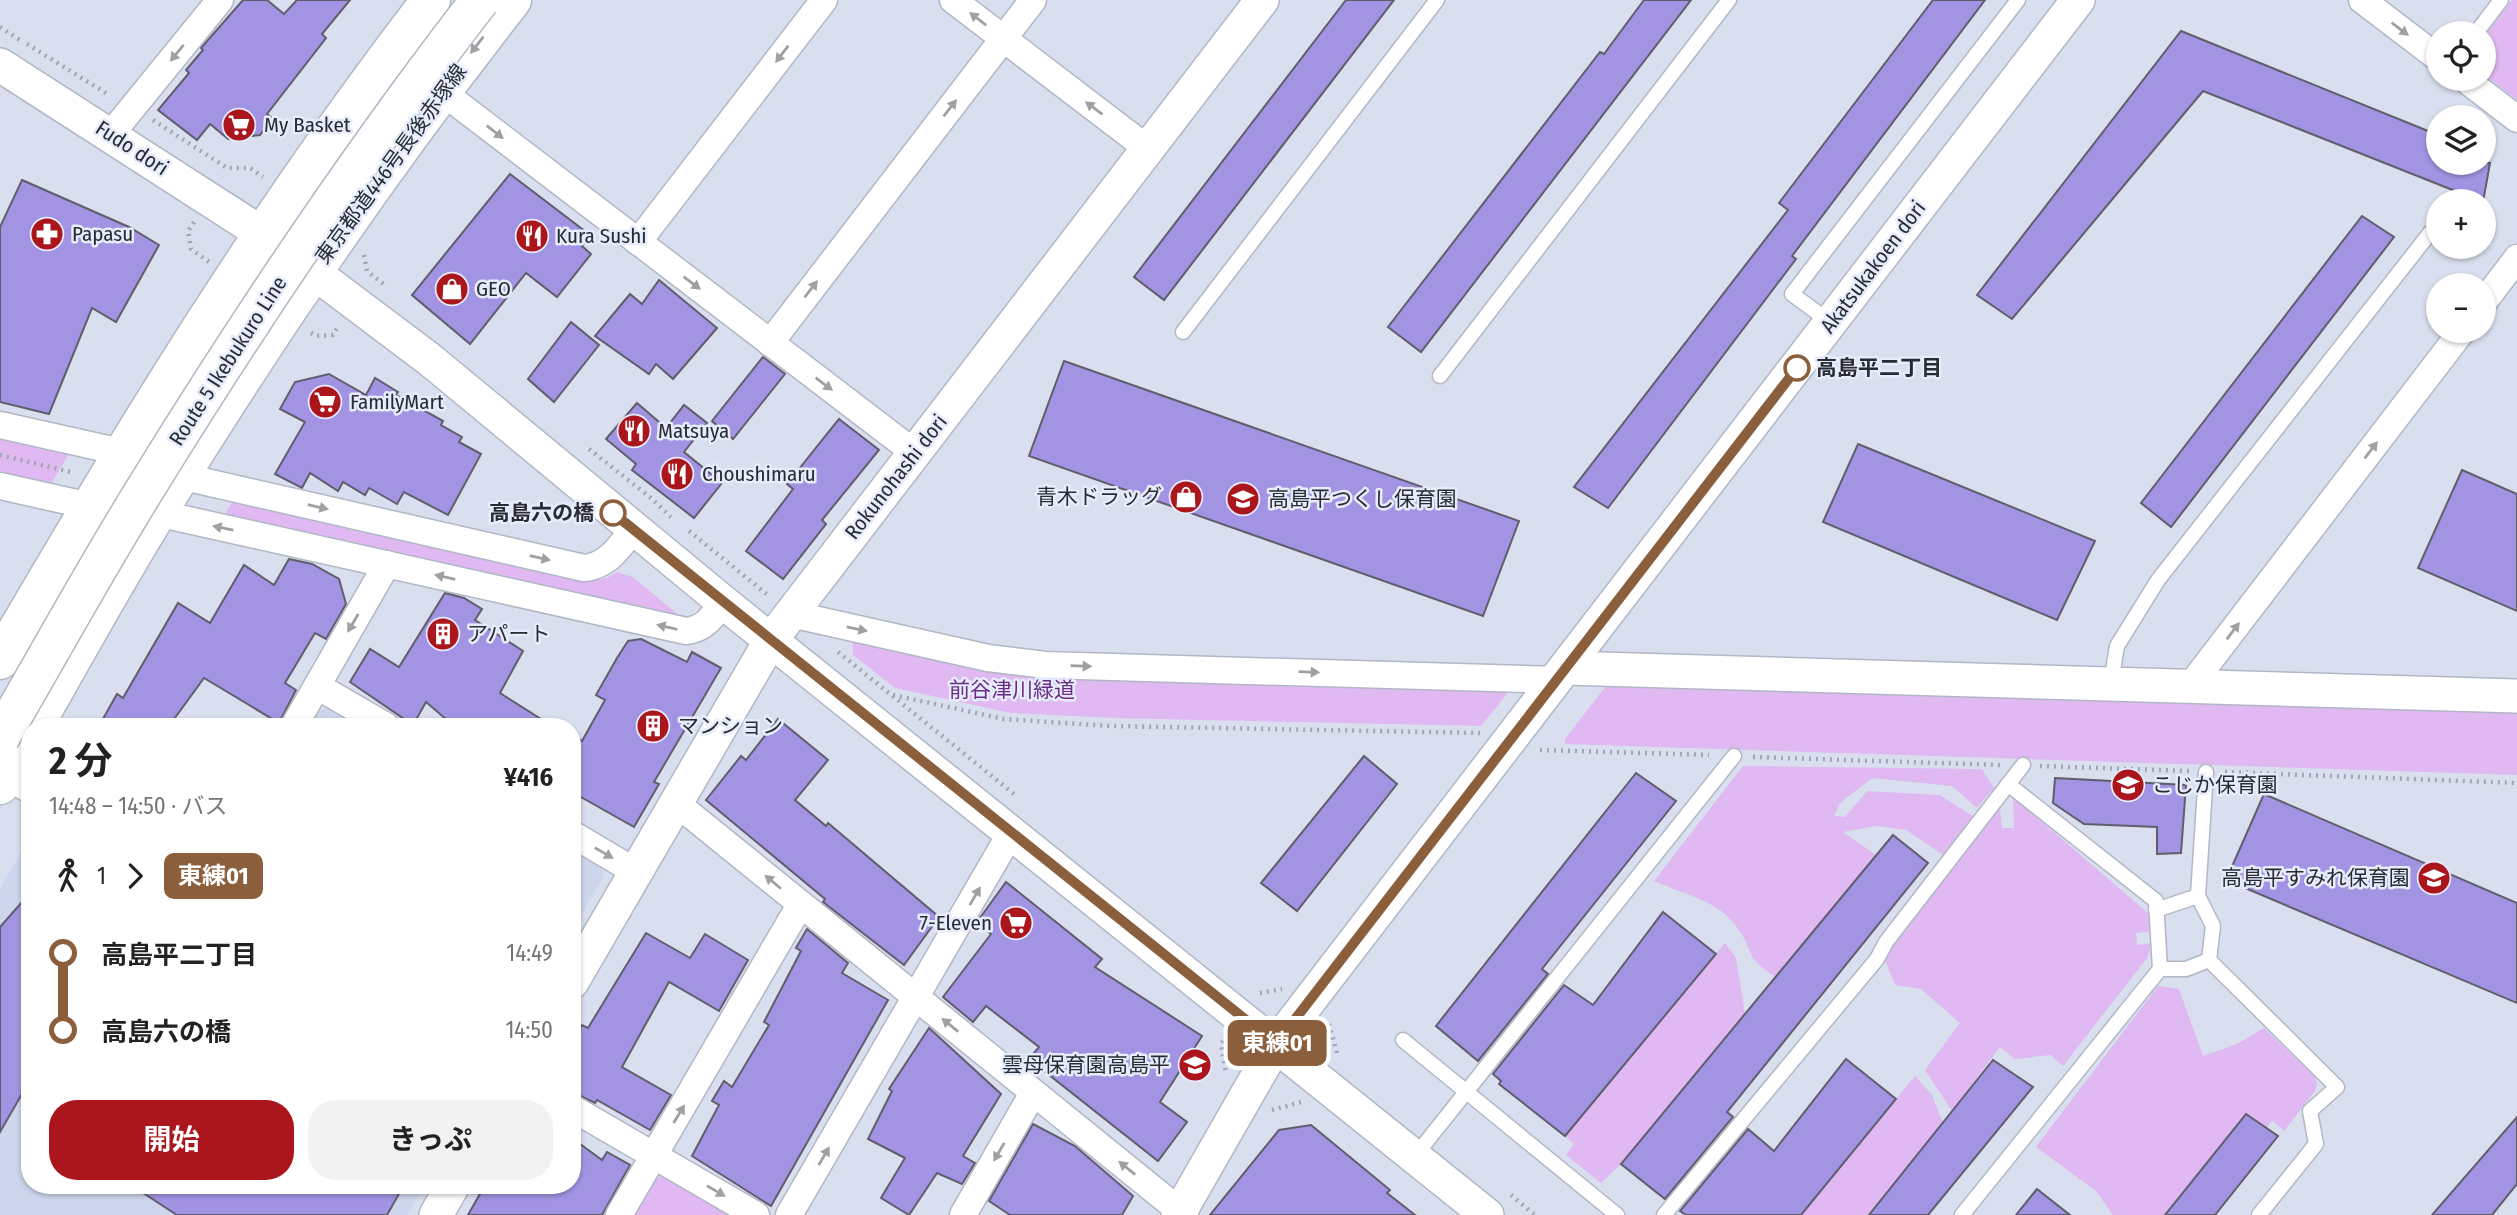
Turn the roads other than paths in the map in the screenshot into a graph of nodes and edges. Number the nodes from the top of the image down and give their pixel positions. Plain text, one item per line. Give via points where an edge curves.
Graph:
1 (220, 0) edge
2 (431, 0) edge
3 (455, 0) edge
4 (480, 0) edge
5 (512, 0) edge
6 (824, 0) edge
7 (953, 0) edge
8 (1033, 0) edge
9 (1262, 0) edge
10 (1437, 0) edge
11 (1729, 0) edge
12 (2018, 0) edge
13 (2078, 0) edge
14 (2362, 0) edge
15 (2501, 0) edge
16 (2485, 21) edge
17 (1004, 39) junction
18 (2426, 49) edge
19 (0, 65) edge
20 (441, 91) junction
21 (2481, 91) edge
22 (2517, 118) edge
23 (111, 134) junction
24 (1148, 149) junction
25 (263, 234) junction
26 (2426, 238) edge
27 (638, 242) junction
28 (2517, 258) edge
29 (314, 271) junction
30 (2496, 286) edge
31 (1831, 323) junction
32 (1183, 332) dead end
33 (770, 343) junction
34 (2453, 343) edge
35 (1440, 376) dead end
36 (0, 425) edge
37 (121, 453) junction
38 (915, 453) junction
39 (180, 476) junction
40 (0, 486) edge
41 (90, 506) junction
42 (157, 513) junction
43 (633, 530) junction
44 (387, 564) junction
45 (723, 602) junction
46 (781, 627) junction
47 (0, 660) edge
48 (1562, 674) junction
49 (2111, 683) junction
50 (2192, 685) junction
51 (317, 686) junction
52 (2517, 696) edge
53 (0, 699) edge
54 (39, 718) edge
55 (298, 718) edge
56 (372, 718) edge
57 (0, 738) edge
58 (1734, 756) dead end
59 (21, 759) edge
60 (2023, 765) dead end
61 (2206, 772) dead end
62 (2008, 783) junction
63 (12, 784) edge
64 (677, 803) junction
65 (1012, 831) junction
66 (581, 839) edge
67 (636, 872) junction
68 (2198, 896) junction
69 (800, 905) junction
70 (2156, 910) junction
71 (2209, 960) junction
72 (581, 967) edge
73 (2160, 970) junction
74 (916, 998) junction
75 (1403, 1040) dead end
76 (1276, 1044) junction
77 (1466, 1092) junction
78 (1033, 1093) junction
79 (581, 1113) edge
80 (654, 1155) junction
81 (1415, 1156) junction
82 (448, 1194) edge
83 (1181, 1214) edge
84 (436, 1215) edge
85 (619, 1215) edge
86 (756, 1215) edge
87 (789, 1215) edge
88 (962, 1215) edge
89 (1487, 1215) edge
90 (1617, 1215) edge
91 (1664, 1215) edge
92 (1962, 1215) edge
93 (2259, 1215) edge

1 -> 23 street
2 - 25 main road
3 - 53 main road, Route 5 Ikebukuro Line via 282,241 127,481
4 - 57 main road, Route 5 Ikebukuro Line, bridge via 297,254 146,486
5 -> 20 main road, 東京都道446号長後赤塚線
6 -> 27 street
17 -> 7 street
8 - 17 street
9 - 24 street, Rokunohashi dori
10 - 32 lane
11 - 35 lane
12 - 31 lane via 1792,294
13 - 31 street, Akatsukakoen dori
14 -> 18 street
15 - 16 lane
24 -> 17 street
33 -> 17 street
19 - 23 street, Fudo dori
20 -> 27 street
20 - 29 main road, 東京都道446号長後赤塚線
21 - 22 street
23 - 25 street, Fudo dori
24 - 38 street, Rokunohashi dori
25 - 29 street, Fudo dori
25 - 37 main road
26 - 49 lane via 2158,580 2117,646
27 -> 33 street
28 - 30 street
29 - 39 main road, 東京都道446号長後赤塚線
29 - 43 street, Fudo dori via 429,359
31 - 48 street, Akatsukakoen dori
33 -> 38 street
50 -> 34 street
36 - 37 street
37 - 41 main road
38 - 46 street, Rokunohashi dori
39 - 42 main road, 東京都道446号長後赤塚線
39 -> 43 street via 584,568 606,561
40 - 41 street
41 - 47 main road
44 -> 42 street
42 - 54 main road, 東京都道446号長後赤塚線
43 - 45 street, Fudo dori
45 -> 44 street via 707,623 686,631
44 -> 51 street
45 - 46 street, Fudo dori
46 -> 48 street via 1045,665
46 - 64 street, Rokunohashi dori
46 - 65 street, Fudo dori
48 - 49 street
48 - 76 street, Akatsukakoen dori
49 - 50 street
50 - 52 street
51 - 55 street
51 - 56 street
58 - 77 lane
59 - 63 main road
60 - 62 lane
61 - 68 lane
62 - 70 lane via 2156,901
62 - 91 lane via 1877,959
64 - 67 street, Rokunohashi dori
69 -> 64 street
74 -> 65 street
65 - 76 street, Fudo dori
66 -> 67 street
67 - 72 street, Rokunohashi dori
68 - 70 lane
68 - 71 lane via 2213,926
69 - 74 street
80 -> 69 street
70 - 73 lane
71 - 73 lane via 2186,970
71 - 93 lane via 2337,1087 2310,1111 2316,1144
73 - 92 lane
78 -> 74 street
87 -> 74 street
75 - 77 lane
76 - 81 street, Fudo dori
76 - 83 street, Akatsukakoen dori
77 - 81 lane
77 - 90 lane
83 -> 78 street
78 -> 88 street
79 - 80 street
80 - 85 street
80 -> 86 street
81 - 89 street, Fudo dori
82 - 84 street

